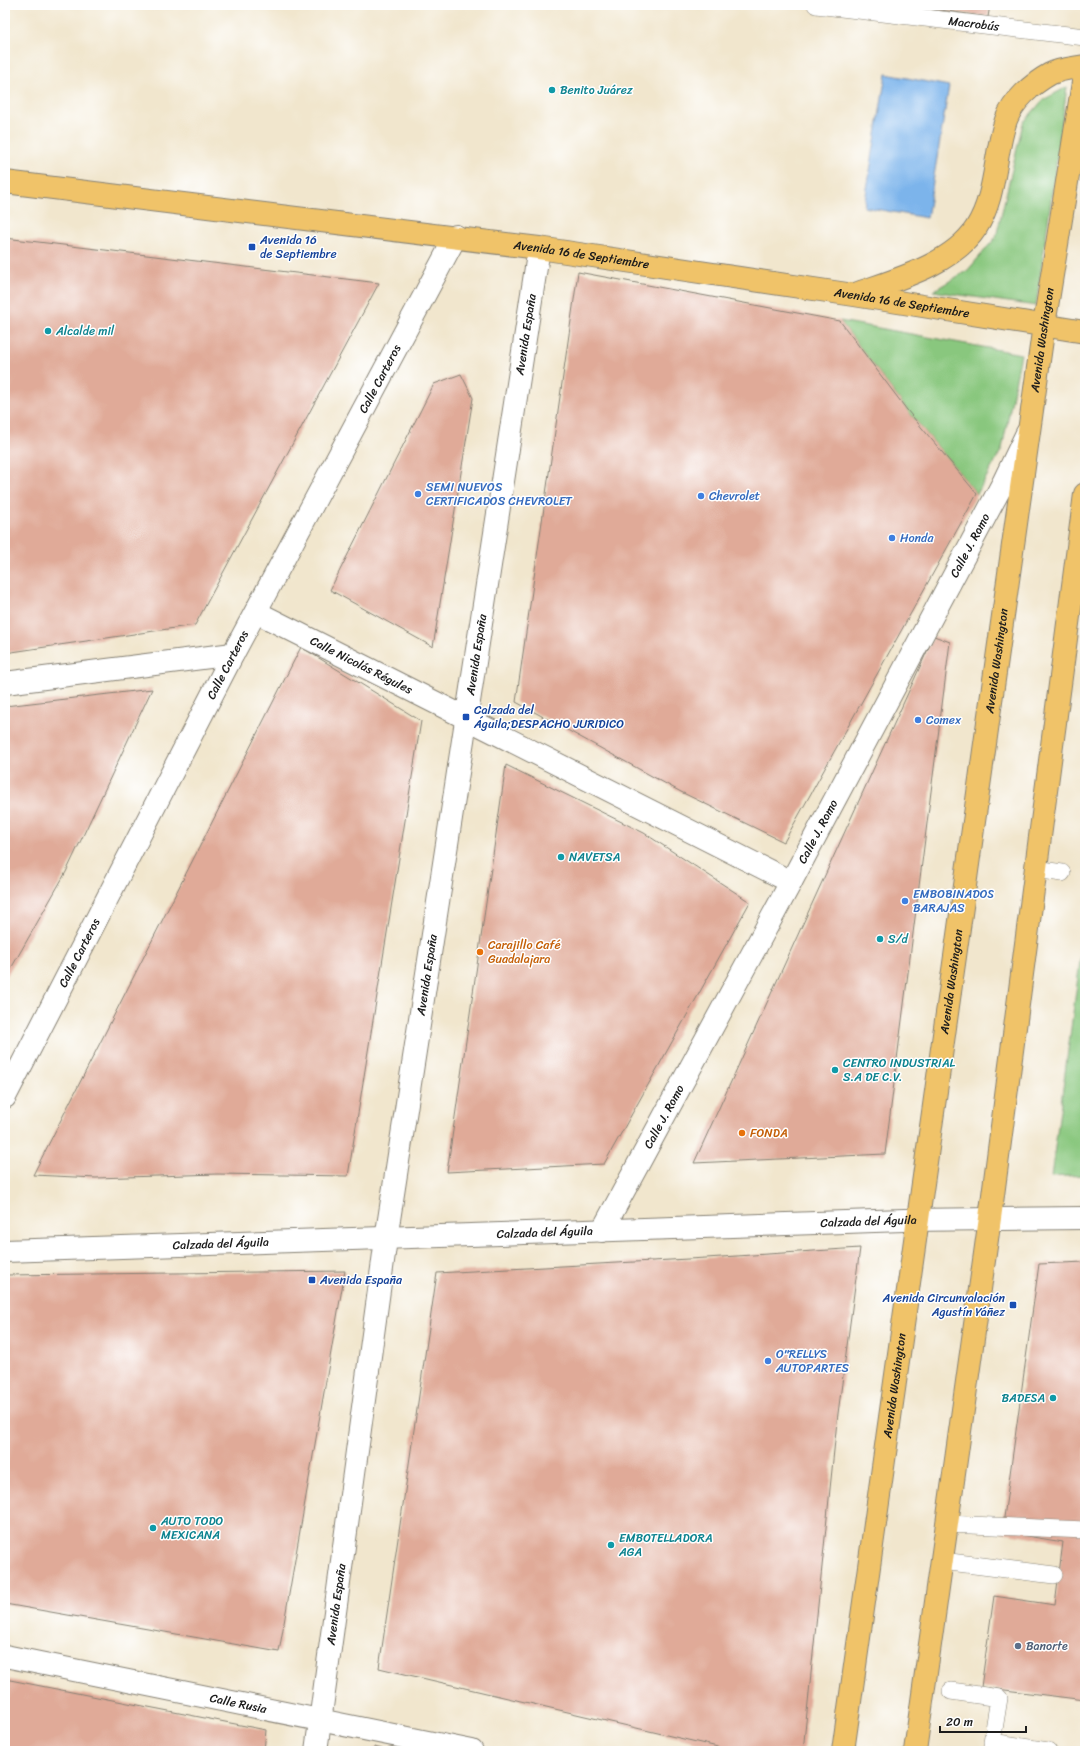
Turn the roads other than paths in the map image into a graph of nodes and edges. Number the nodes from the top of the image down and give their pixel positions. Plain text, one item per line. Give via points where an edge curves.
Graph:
1 (816, 5) edge
2 (1085, 37) edge
3 (1085, 66) edge
4 (1085, 70) edge
5 (5, 182) edge
6 (456, 236) junction
7 (539, 248) junction
8 (854, 295) junction
9 (1044, 325) junction
10 (1085, 332) edge
11 (1029, 430) junction
12 (1085, 494) edge
13 (1083, 527) edge
14 (256, 612) junction
15 (233, 654) junction
16 (5, 683) edge
17 (466, 717) junction
18 (1036, 869) junction
19 (1062, 873) dead end
20 (791, 882) junction
21 (5, 1097) edge
22 (990, 1218) junction
23 (1085, 1218) edge
24 (918, 1221) junction
25 (602, 1231) junction
26 (386, 1239) junction
27 (5, 1251) edge
28 (947, 1524) junction
29 (1085, 1530) edge
30 (942, 1562) junction
31 (1054, 1575) dead end
32 (5, 1656) edge
33 (951, 1691) dead end
34 (320, 1721) junction
35 (316, 1751) edge
36 (472, 1751) edge
37 (843, 1751) edge
38 (915, 1751) edge
39 (1048, 1751) edge

1 - 2 lane, Macrobús
3 - 8 main road via 1050,74 1024,92 1006,119 990,198 976,228 955,250 921,270
4 - 9 main road, Avenida Washington
5 - 6 main road, Avenida 16 de Septiembre
6 - 7 main road, Avenida 16 de Septiembre
6 - 14 street, Calle Carteros
7 - 8 main road, Avenida 16 de Septiembre
7 - 17 street, Avenida España
8 - 9 main road, Avenida 16 de Septiembre
9 - 10 main road, Avenida 16 de Septiembre
9 - 11 main road, Avenida Washington
11 - 20 street, Calle J. Romo
11 - 24 main road, Avenida Washington
12 - 13 main road
13 - 18 main road
14 - 15 street, Calle Carteros
14 - 17 street, Calle Nicolás Régules
15 - 16 street
15 - 21 street, Calle Carteros
17 - 20 street, Calle Nicolás Régules
17 - 26 street, Avenida España
18 - 19 lane
18 - 22 main road
20 - 25 street, Calle J. Romo
22 - 23 street, Calzada del Águila
22 - 24 street, Calzada del Águila
22 - 28 main road
24 - 25 street, Calzada del Águila
24 - 37 main road, Avenida Washington
25 - 26 street, Calzada del Águila
26 - 27 street, Calzada del Águila
26 - 34 street, Avenida España
28 - 29 lane
28 - 30 main road
30 - 31 lane
30 - 38 main road
32 - 34 street, Calle Rusia
33 - 39 lane via 999,1698 992,1742
34 - 35 street, Avenida España
34 - 36 street, Calle Rusia

